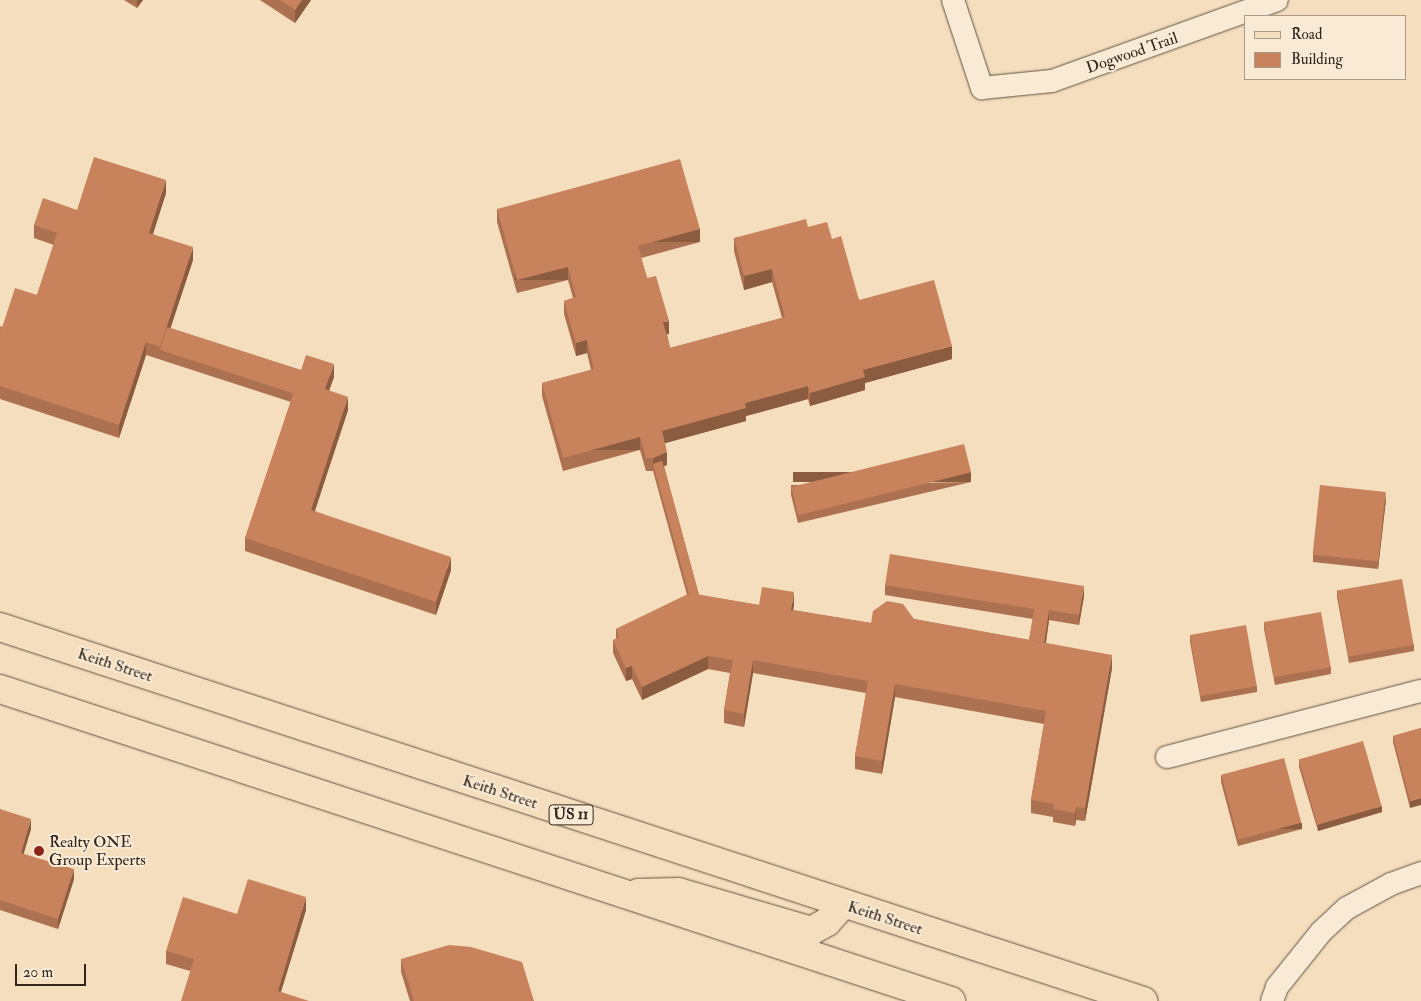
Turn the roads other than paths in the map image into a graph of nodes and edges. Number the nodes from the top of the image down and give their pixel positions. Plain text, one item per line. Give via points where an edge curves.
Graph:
1 (953, 0) edge
2 (1277, 0) edge
3 (0, 627) edge
4 (0, 689) edge
5 (1421, 691) edge
6 (1167, 757) dead end
7 (1421, 873) edge
8 (619, 894) junction
9 (843, 904) junction
10 (951, 1001) edge
11 (1143, 1001) edge
12 (1272, 1001) edge

1 - 2 street, Dogwood Trail via 982,88 1052,81
3 - 9 main road, Keith Street / US 11
4 - 8 main road
5 - 6 street
7 - 12 street via 1347,908 1320,932 1277,987
8 - 9 main road via 678,892 811,931 828,922
8 - 10 main road
9 - 11 main road, Keith Street / US 11

